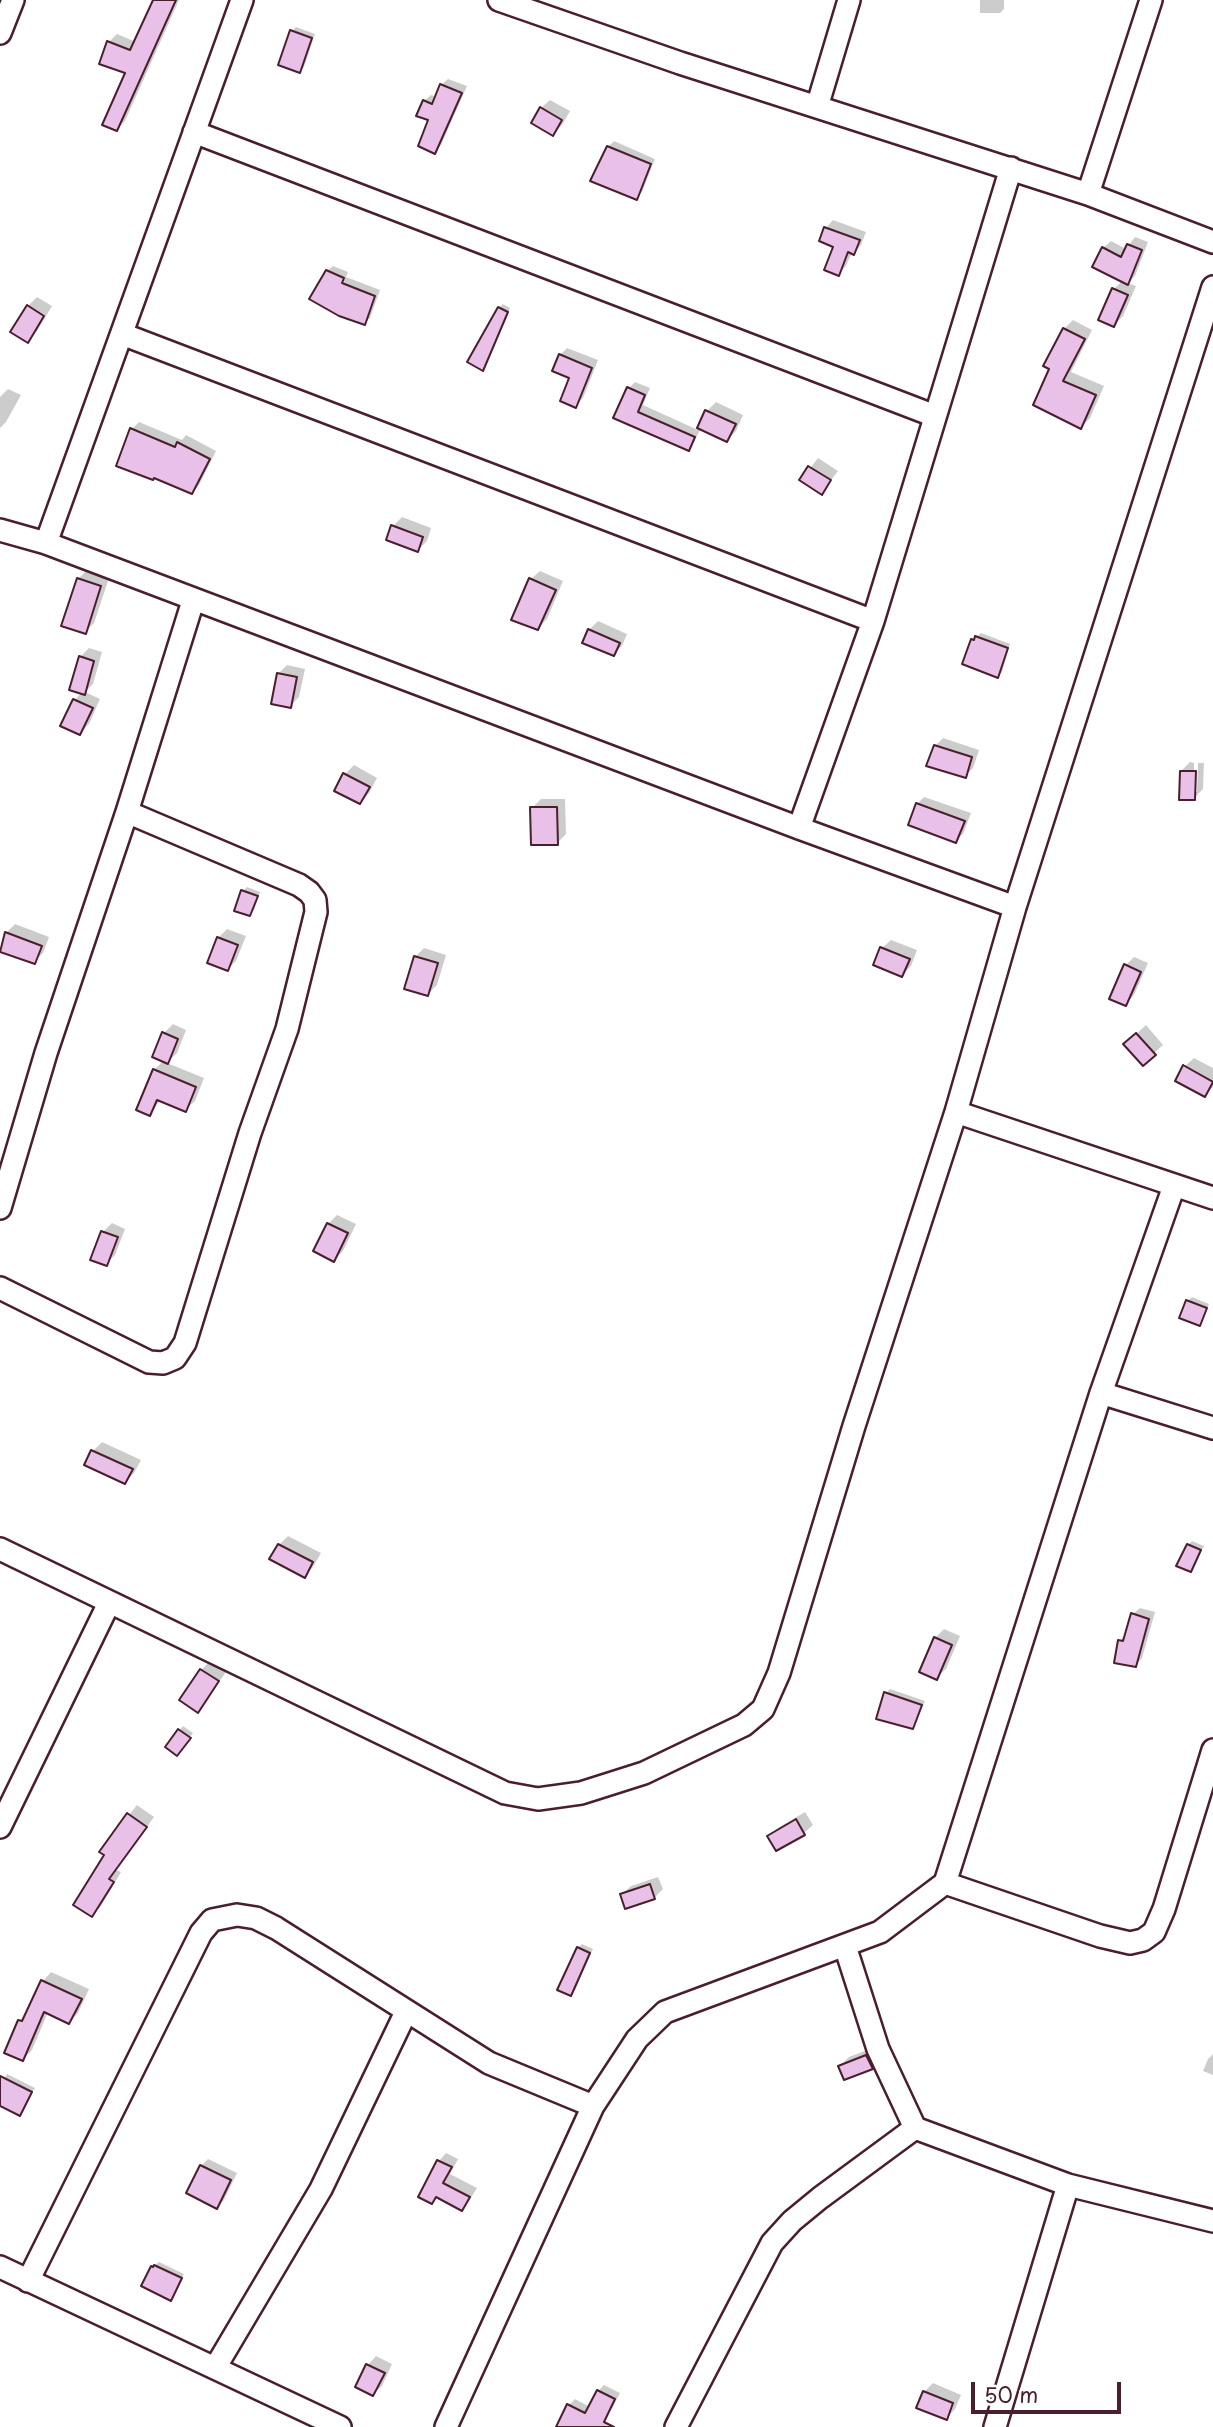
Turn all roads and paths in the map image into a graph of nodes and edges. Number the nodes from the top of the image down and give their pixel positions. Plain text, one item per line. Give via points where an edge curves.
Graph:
1 (13, 0) edge
2 (242, 0) edge
3 (499, 0) edge
4 (849, 0) edge
5 (1151, 0) edge
6 (548, 8) edge
7 (0, 33) edge
8 (817, 107) junction
9 (194, 132) junction
10 (1011, 168) junction
11 (1088, 194) junction
12 (1213, 242) edge
13 (1213, 287) edge
14 (122, 334) junction
15 (935, 416) junction
16 (0, 530) edge
17 (46, 543) junction
18 (193, 601) junction
19 (873, 621) junction
20 (127, 811) junction
21 (799, 828) junction
22 (1016, 907) junction
23 (957, 1112) junction
24 (1174, 1186) junction
25 (1213, 1198) edge
26 (0, 1208) edge
27 (0, 1288) edge
28 (1101, 1393) junction
29 (1213, 1428) edge
30 (0, 1549) edge
31 (108, 1603) junction
32 (1213, 1751) edge
33 (5, 1805) edge
34 (0, 1827) edge
35 (945, 1883) junction
36 (845, 1946) junction
37 (406, 2012) junction
38 (593, 2106) junction
39 (915, 2127) junction
40 (1068, 2185) junction
41 (1213, 2221) edge
42 (0, 2267) edge
43 (28, 2281) junction
44 (215, 2368) junction
45 (340, 2427) edge
46 (446, 2427) edge
47 (676, 2427) edge
48 (995, 2427) edge

1 - 7 street
2 - 9 street
3 - 6 street
4 - 8 street
5 - 11 street
6 - 8 street via 681,63
8 - 10 street
9 - 14 street
9 - 15 street
10 - 11 street
10 - 15 street
11 - 12 street
13 - 22 street
14 - 17 street
14 - 19 street
15 - 19 street
16 - 17 street
17 - 18 street
18 - 20 street
18 - 21 street
19 - 21 street
20 - 26 street
20 - 27 street via 310,892 316,912 287,1029 185,1343 175,1358 149,1362
21 - 22 street
22 - 23 street
23 - 24 street
23 - 31 street via 779,1674 763,1709 744,1725 644,1773 582,1793 538,1799 505,1793
24 - 25 street
24 - 28 street
28 - 29 street
28 - 35 street
30 - 31 street
31 - 33 street
32 - 35 street via 1164,1909 1154,1932 1143,1940 1130,1943 1100,1936
33 - 34 street
35 - 36 street via 880,1932
36 - 38 street via 665,2012 637,2039
36 - 39 street via 878,2049
37 - 38 street via 489,2063
37 - 43 street via 256,1918 237,1915 212,1920 201,1933
37 - 44 street via 321,2189
38 - 46 street
39 - 40 street
39 - 47 street via 820,2197 772,2243
40 - 41 street
40 - 48 street
42 - 43 street
43 - 44 street
44 - 45 street

